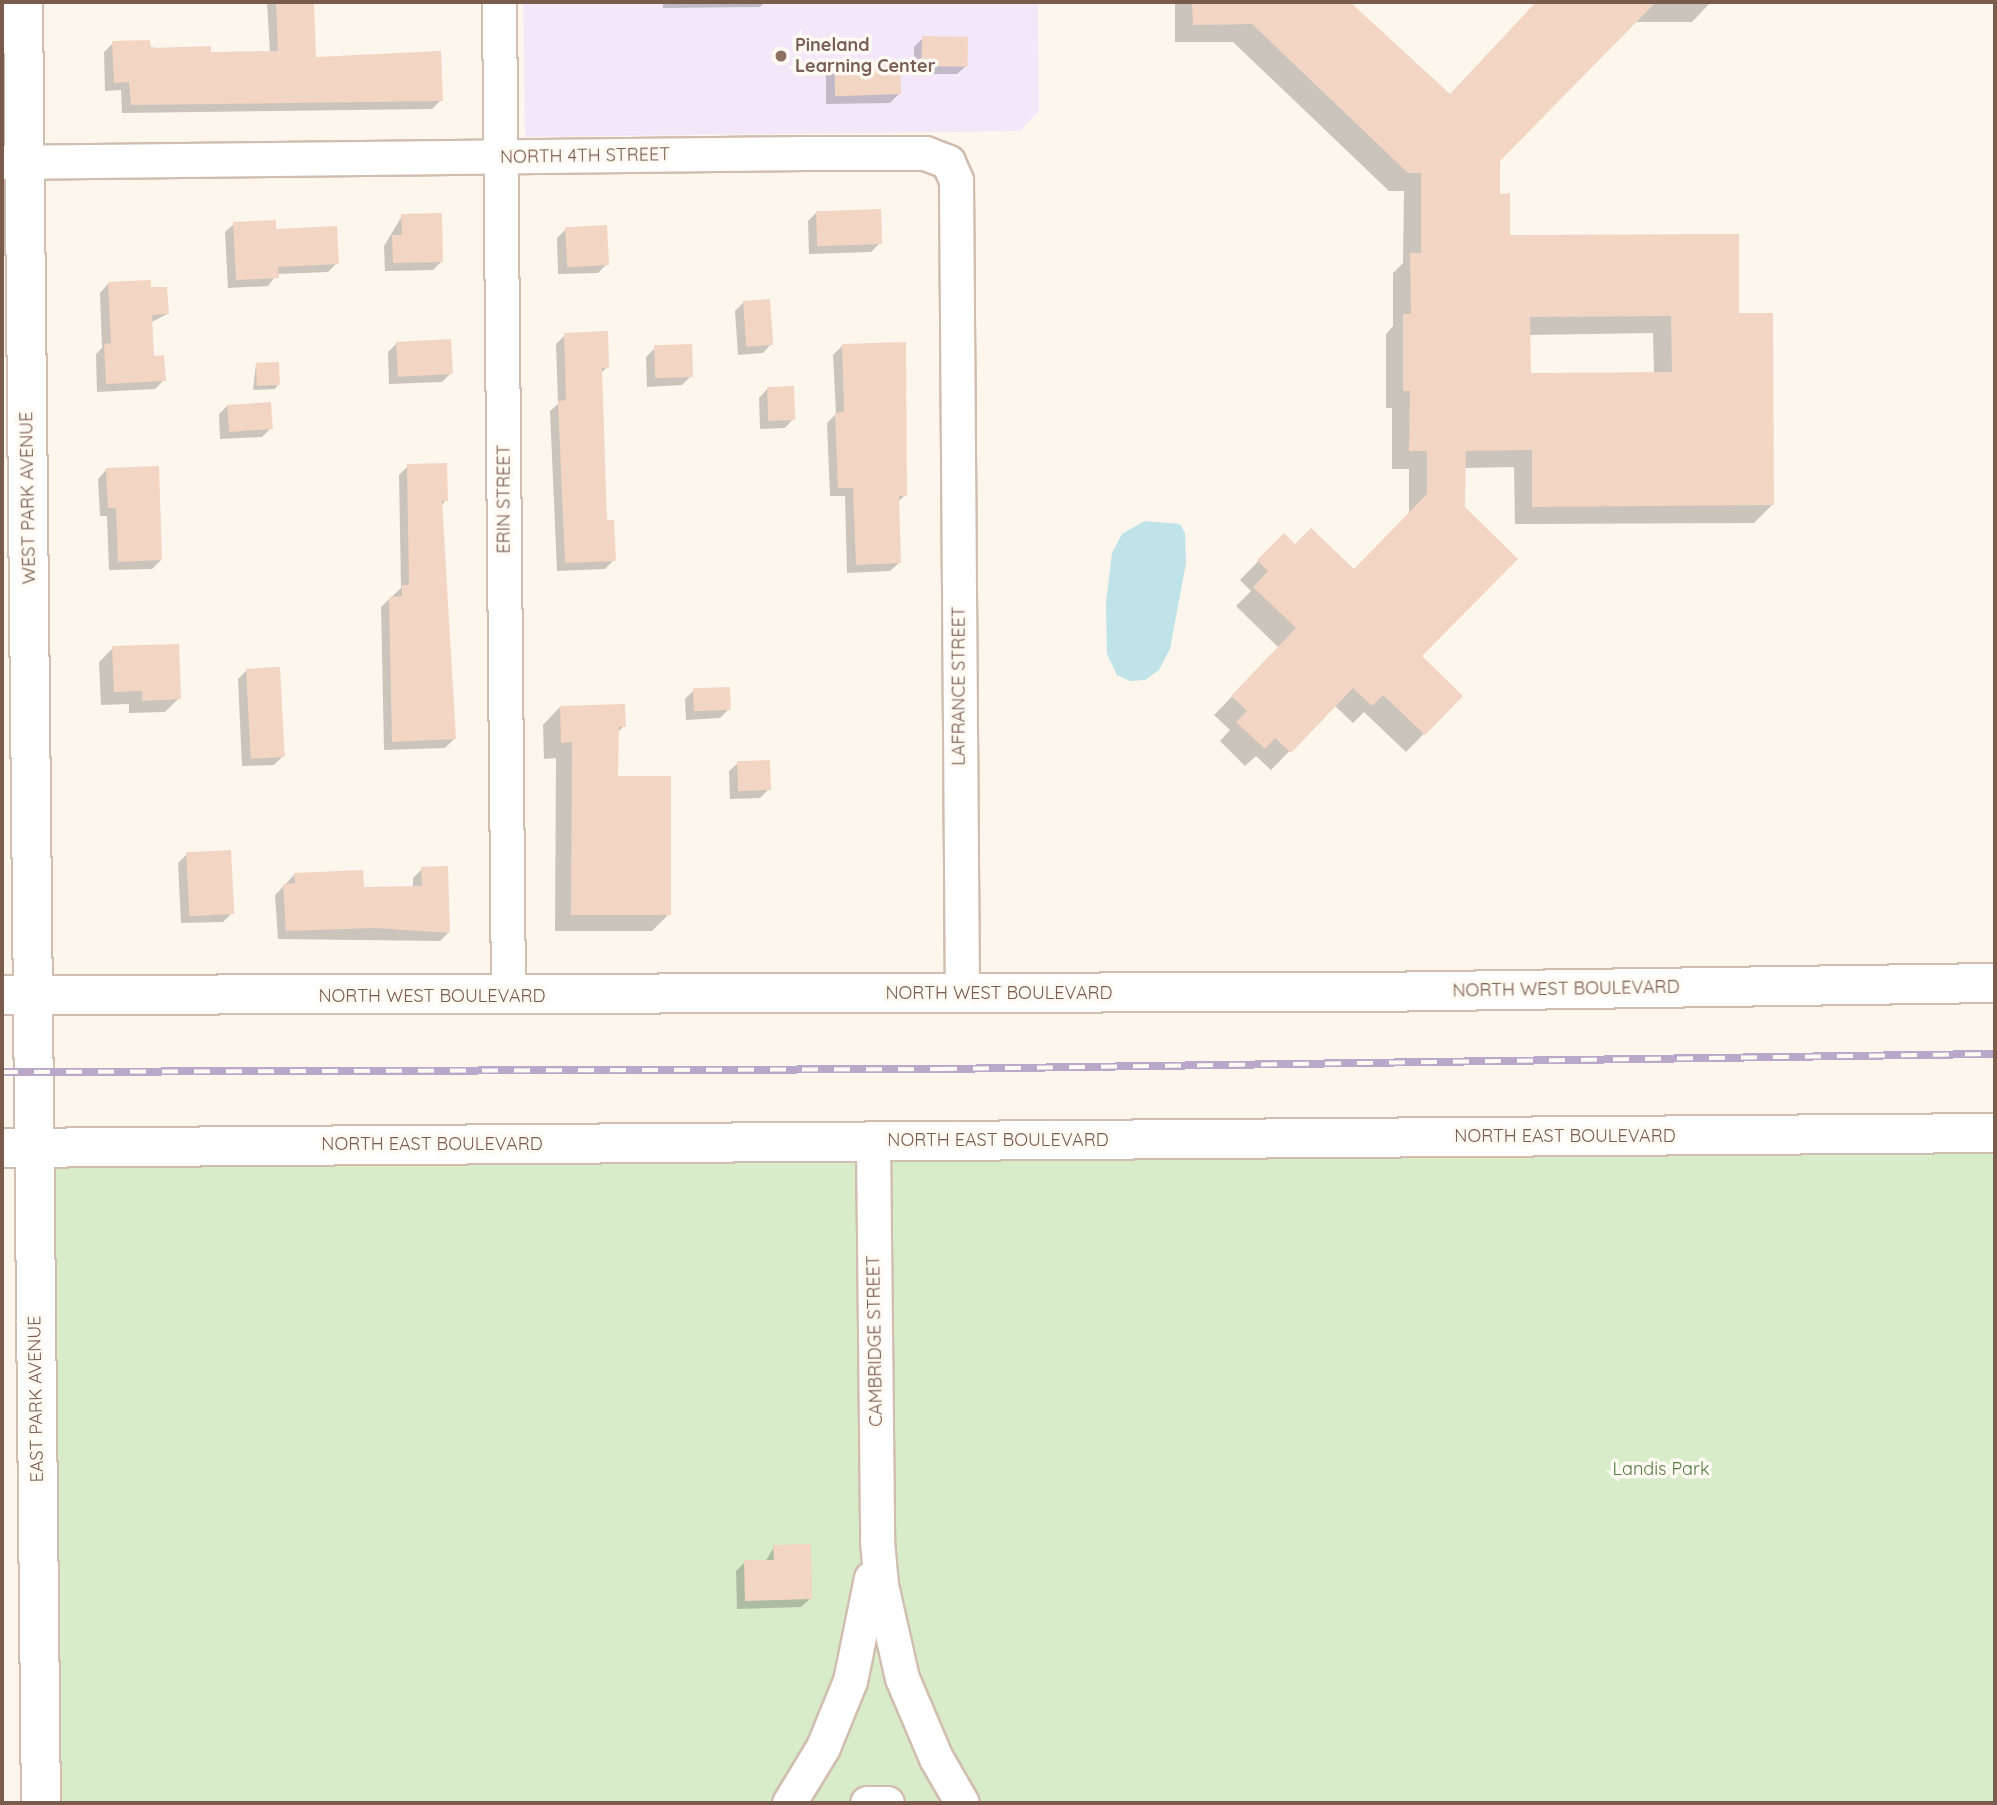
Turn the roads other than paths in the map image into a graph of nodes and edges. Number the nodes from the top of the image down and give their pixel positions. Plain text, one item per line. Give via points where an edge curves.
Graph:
1 (23, 2) edge
2 (499, 2) edge
3 (501, 157) junction
4 (13, 162) edge
5 (957, 379) joint
6 (1995, 983) edge
7 (962, 993) junction
8 (17, 995) edge
9 (508, 996) junction
10 (1995, 1133) edge
11 (873, 1141) junction
12 (17, 1147) edge
13 (877, 1541) junction
14 (41, 1803) edge
15 (789, 1803) edge
16 (867, 1803) edge
17 (887, 1803) edge
18 (962, 1803) edge

1 - 4 main road, WEST PARK AVENUE
2 - 3 street, ERIN STREET
3 - 4 street, NORTH 4TH STREET
3 - 5 street, NORTH 4TH STREET via 938,156 948,162 956,180
3 - 9 street, ERIN STREET
4 - 8 main road, WEST PARK AVENUE
5 - 7 street, LAFRANCE STREET
6 - 7 main road, NORTH WEST BOULEVARD
7 - 9 main road, NORTH WEST BOULEVARD
8 - 9 main road, NORTH WEST BOULEVARD
8 - 12 main road, EAST PARK AVENUE
10 - 11 main road, NORTH EAST BOULEVARD
11 - 12 main road, NORTH EAST BOULEVARD
11 - 13 street, CAMBRIDGE STREET
12 - 14 main road, EAST PARK AVENUE
13 - 15 street, CAMBRIDGE STREET via 850,1681 823,1747
13 - 18 street, CAMBRIDGE STREET via 888,1627 902,1678 936,1758
16 - 17 street

